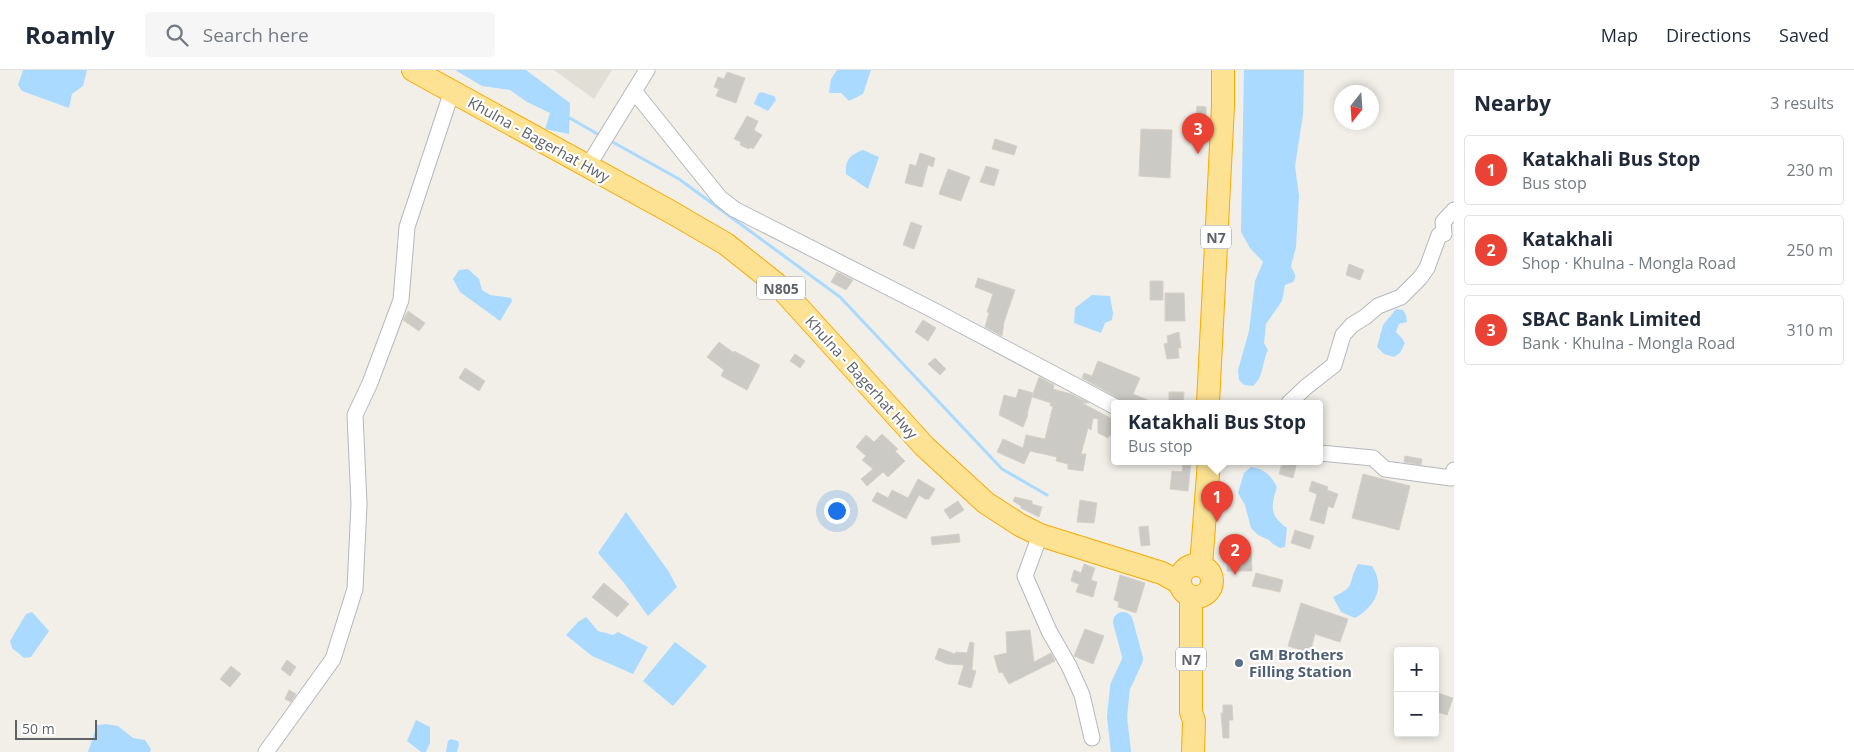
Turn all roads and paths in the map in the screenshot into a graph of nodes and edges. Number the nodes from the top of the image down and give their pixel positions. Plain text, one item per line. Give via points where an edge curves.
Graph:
1 (647, 70) edge
2 (1223, 70) edge
3 (419, 71) edge
4 (452, 91) junction
5 (634, 91) junction
6 (588, 166) junction
7 (1454, 210) edge
8 (1208, 400) edge
9 (1292, 400) edge
10 (1111, 404) edge
11 (1323, 453) edge
12 (1201, 465) edge
13 (1208, 465) edge
14 (1453, 476) edge
15 (1040, 535) junction
16 (1181, 577) junction
17 (1092, 738) dead end
18 (266, 752) edge
19 (1193, 752) edge

1 - 5 street
2 - 8 highway, N7
3 - 4 highway, Khulna - Bagerhat Hwy / N805
4 - 6 highway, Khulna - Bagerhat Hwy / N805
4 - 18 street via 407,227 400,300 355,415 358,504 355,589 333,659
5 - 6 street
5 - 10 street via 720,198 734,210
6 - 15 highway, Khulna - Bagerhat Hwy / N805 via 726,244 756,266 780,287 931,453 986,503
7 - 9 street via 1443,222 1444,234 1439,234 1420,278 1401,297 1378,306 1352,325 1343,335 1334,365
11 - 14 street via 1373,458 1385,469
12 - 16 highway
13 - 16 highway
15 - 16 highway, Khulna - Bagerhat Hwy / N805
15 - 17 street via 1026,576 1049,631 1082,694
16 - 19 highway, N7 via 1194,721

